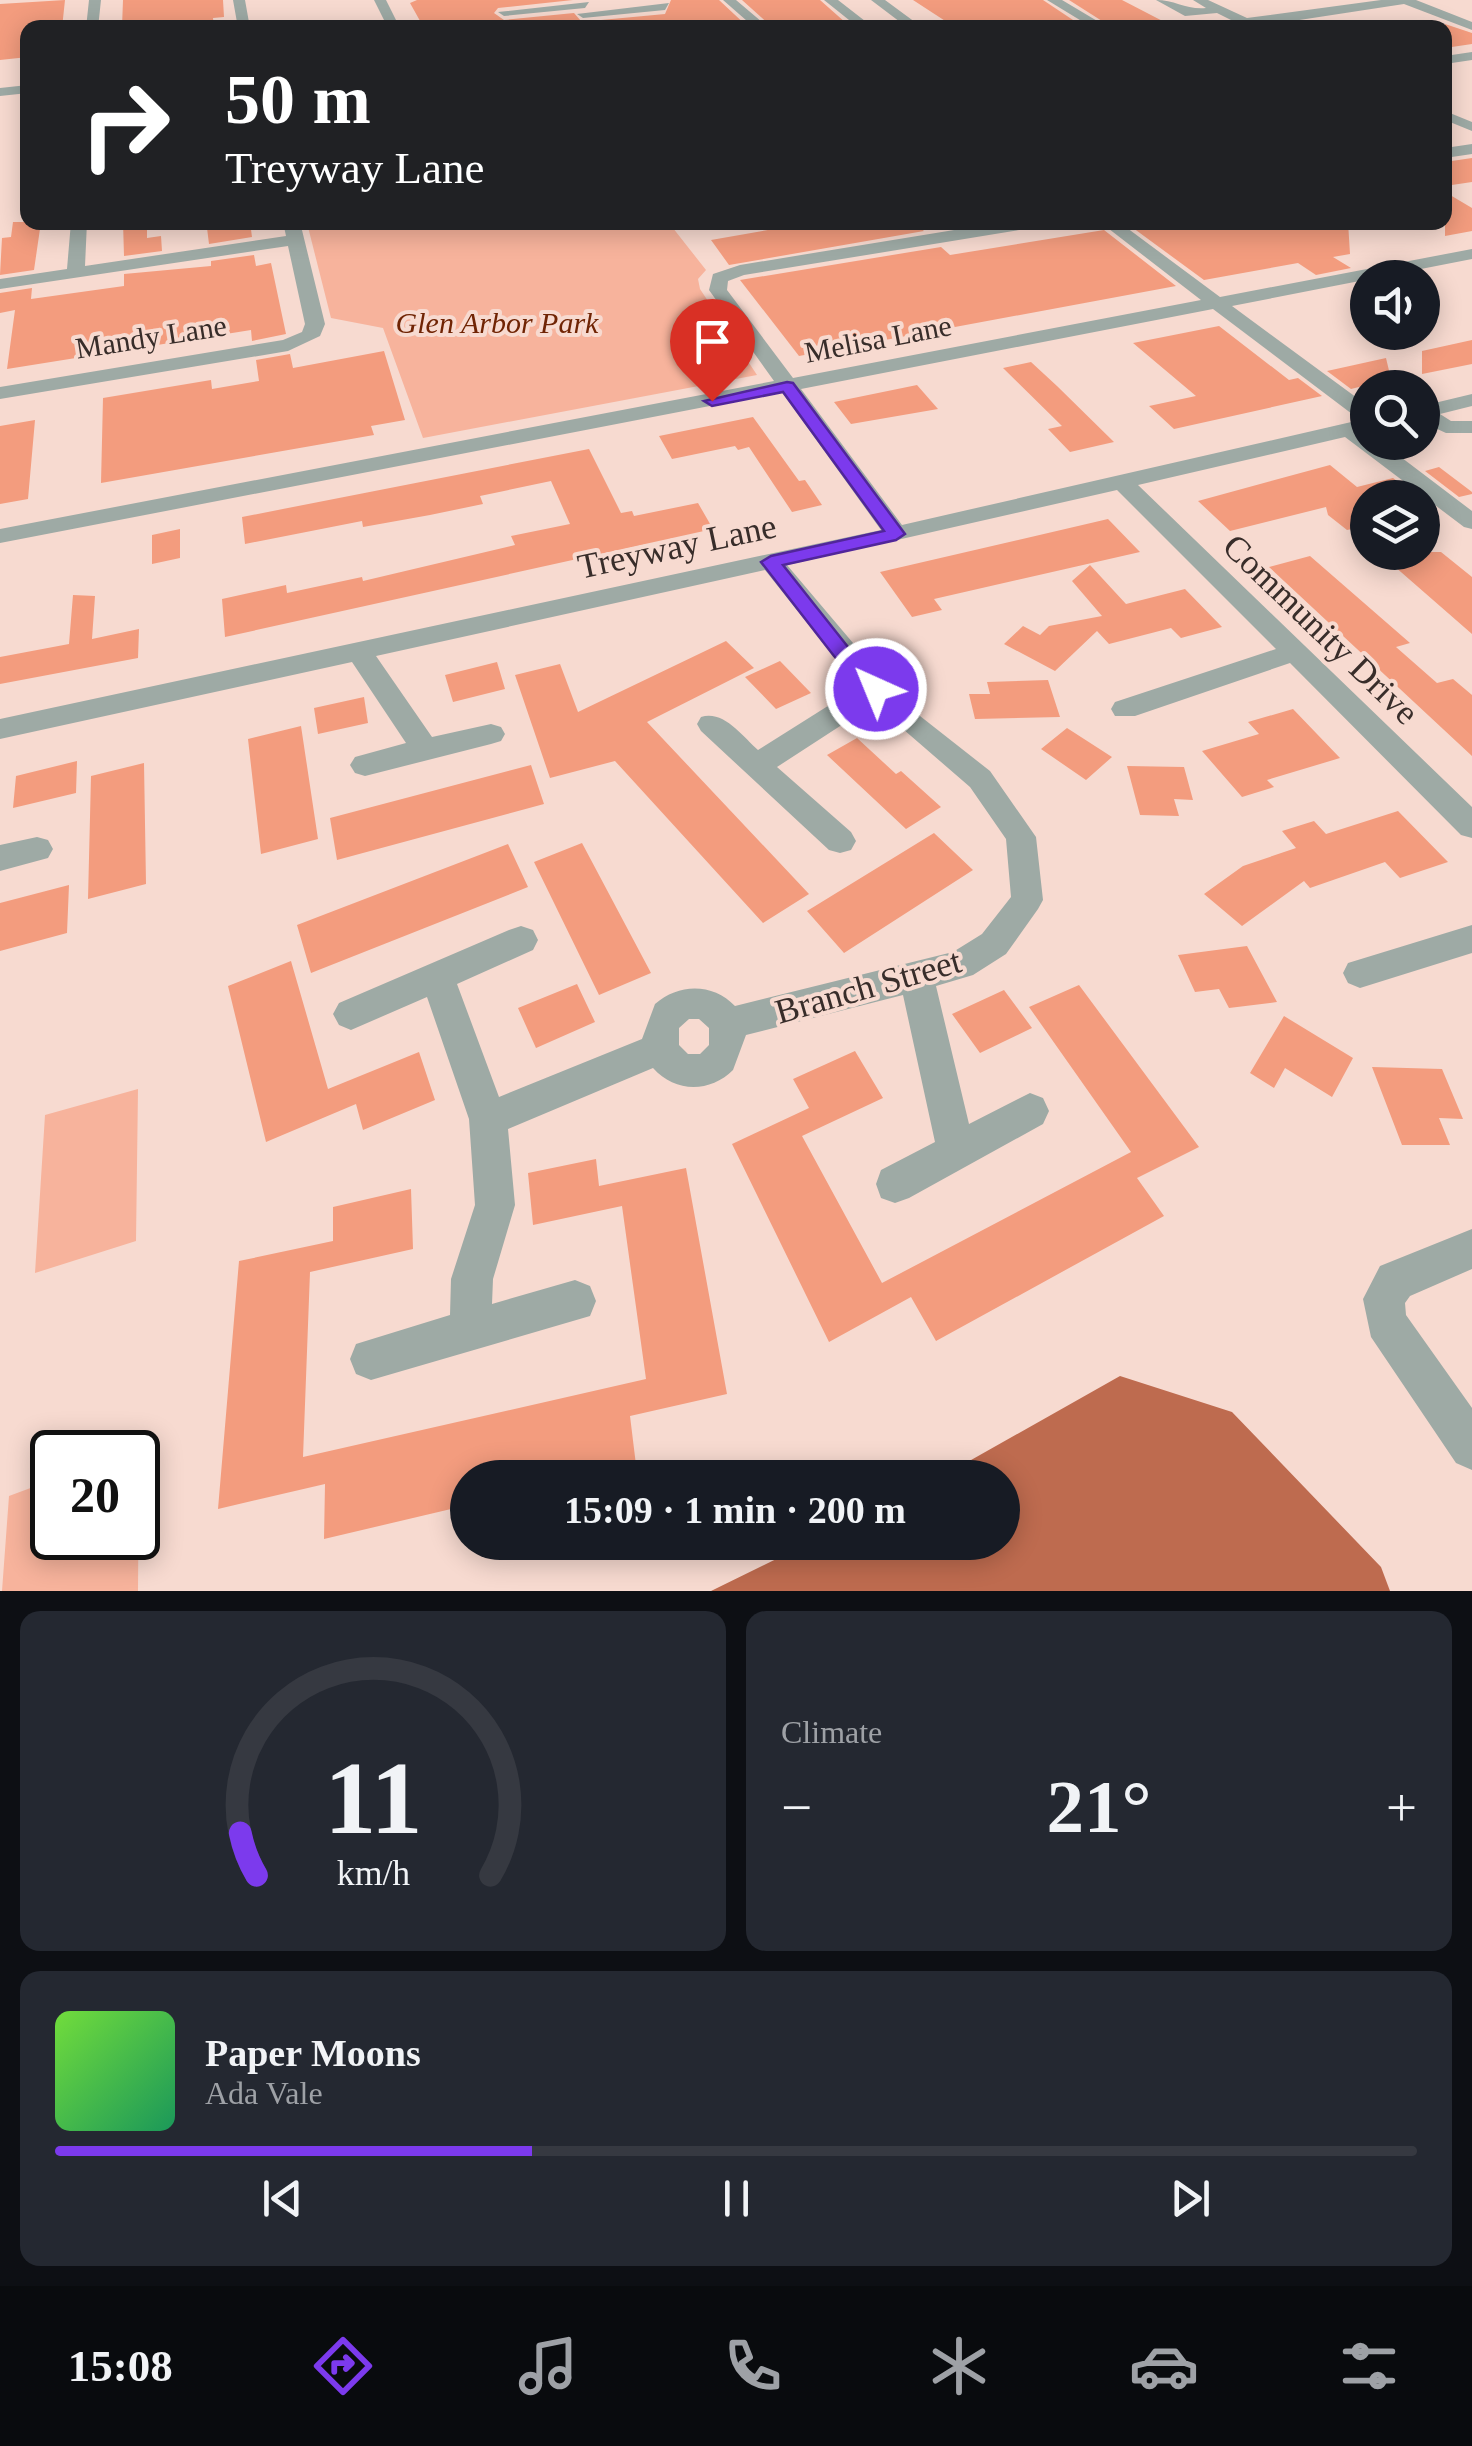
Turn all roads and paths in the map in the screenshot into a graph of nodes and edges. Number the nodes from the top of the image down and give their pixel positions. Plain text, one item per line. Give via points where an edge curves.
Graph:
1 (729, 0) edge
2 (830, 0) edge
3 (878, 0) edge
4 (1053, 0) edge
5 (1162, 0) edge
6 (1198, 0) edge
7 (1406, 0) edge
8 (585, 6) edge
9 (665, 6) dead end
10 (1220, 10) junction
11 (504, 12) dead end
12 (1189, 13) junction
13 (753, 20) edge
14 (857, 20) edge
15 (906, 20) edge
16 (1089, 20) edge
17 (1202, 20) edge
18 (1241, 20) edge
19 (1283, 20) edge
20 (1472, 26) edge
21 (79, 230) edge
22 (988, 230) edge
23 (1119, 230) edge
24 (293, 231) edge
25 (1472, 254) edge
26 (76, 273) junction
27 (0, 284) edge
28 (1219, 304) junction
29 (787, 387) junction
30 (0, 393) edge
31 (1472, 400) edge
32 (1440, 408) edge
33 (1350, 414) edge
34 (1440, 423) edge
35 (1350, 426) edge
36 (1472, 427) edge
37 (1402, 460) edge
38 (1122, 482) junction
39 (1472, 522) edge
40 (896, 534) junction
41 (0, 536) edge
42 (771, 562) junction
43 (359, 651) junction
44 (1295, 652) junction
45 (876, 689) junction
46 (1125, 710) dead end
47 (711, 724) dead end
48 (0, 730) edge
49 (491, 734) dead end
50 (425, 749) junction
51 (365, 764) dead end
52 (759, 764) junction
53 (1472, 826) edge
54 (840, 841) dead end
55 (37, 848) dead end
56 (0, 858) edge
57 (1472, 939) edge
58 (521, 940) dead end
59 (1360, 974) dead end
60 (437, 976) junction
61 (916, 976) junction
62 (352, 1014) dead end
63 (728, 1024) junction
64 (659, 1049) junction
65 (1030, 1110) dead end
66 (488, 1119) junction
67 (956, 1150) junction
68 (895, 1184) dead end
69 (1472, 1249) edge
70 (574, 1302) dead end
71 (470, 1332) junction
72 (370, 1359) dead end
73 (1472, 1447) edge

1 - 13 street
2 - 14 street
3 - 15 street
4 - 16 street
5 - 12 street
6 - 10 street
7 - 19 street
7 - 20 street
8 - 9 street
8 - 11 street
10 - 12 street
10 - 18 street
12 - 17 street
21 - 26 street
22 - 29 street via 719,278 718,290
23 - 28 street
24 - 26 street
24 - 30 street, Mandy Lane via 316,324 310,336
25 - 28 street, Melisa Lane
26 - 27 street
28 - 29 street, Melisa Lane
28 - 33 street
29 - 40 street
29 - 41 street, Melisa Lane
31 - 32 street
34 - 36 street
35 - 38 street, Treyway Lane
37 - 39 street
38 - 40 street, Treyway Lane
38 - 44 street, Community Drive
40 - 42 street, Treyway Lane
42 - 43 street, Treyway Lane
42 - 45 street, Branch Street
43 - 48 street, Treyway Lane
43 - 50 street
44 - 46 street
44 - 53 street, Community Drive
45 - 52 street
45 - 61 street, Branch Street via 980,779 1021,838 1026,900 994,944 961,965
47 - 52 street
49 - 50 street
50 - 51 street
52 - 54 street
55 - 56 street
57 - 59 street
58 - 60 street
60 - 62 street
60 - 66 street
61 - 63 street, Branch Street
61 - 67 street
63 - 64 street, Branch Street via 717,1010 681,1006 666,1016
63 - 64 street, Branch Street via 723,1057 707,1068 670,1063
64 - 66 street
65 - 67 street
66 - 71 street via 495,1205 472,1279
67 - 68 street
69 - 73 street via 1395,1281 1384,1299 1386,1322
70 - 71 street
71 - 72 street

